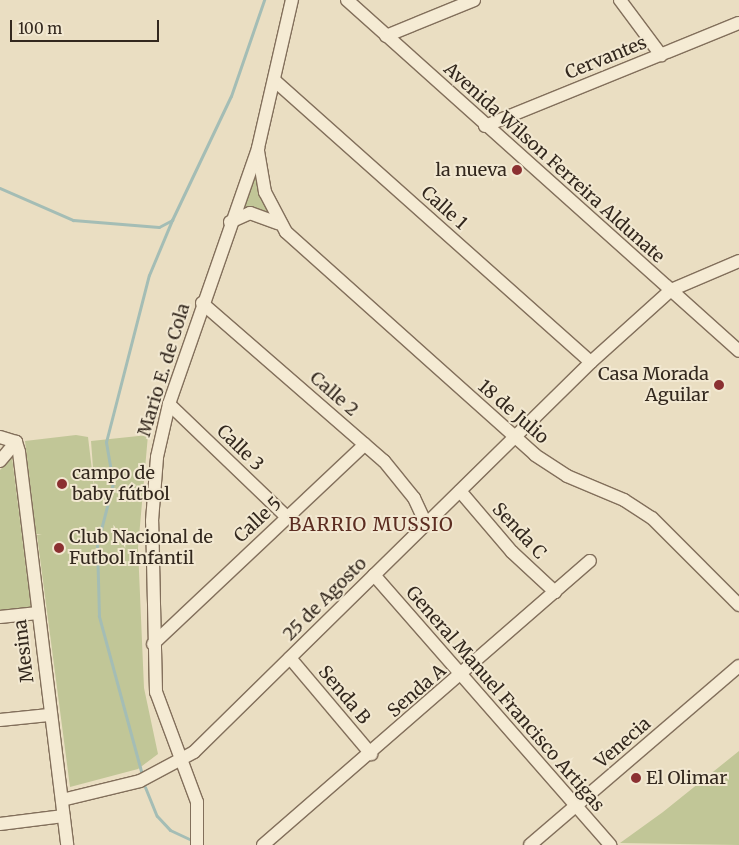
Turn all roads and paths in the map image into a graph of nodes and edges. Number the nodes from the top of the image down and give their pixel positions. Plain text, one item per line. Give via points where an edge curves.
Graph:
1 (292, 0) edge
2 (347, 0) edge
3 (474, 0) edge
4 (620, 0) edge
5 (739, 23) edge
6 (386, 36) junction
7 (660, 55) junction
8 (274, 80) junction
9 (485, 126) junction
10 (258, 148) junction
11 (230, 222) junction
12 (278, 223) junction
13 (739, 261) edge
14 (671, 290) junction
15 (202, 303) junction
16 (739, 351) edge
17 (591, 362) junction
18 (168, 404) junction
19 (0, 437) edge
20 (516, 438) junction
21 (365, 444) junction
22 (17, 447) junction
23 (0, 461) edge
24 (460, 491) junction
25 (287, 517) junction
26 (426, 524) junction
27 (590, 561) dead end
28 (374, 575) junction
29 (555, 592) junction
30 (739, 605) edge
31 (38, 613) junction
32 (0, 617) edge
33 (153, 644) junction
34 (290, 658) junction
35 (739, 666) edge
36 (462, 676) junction
37 (49, 715) junction
38 (0, 720) edge
39 (371, 754) junction
40 (180, 761) junction
41 (62, 800) junction
42 (575, 807) junction
43 (63, 816) junction
44 (0, 824) edge
45 (198, 844) edge
46 (67, 845) edge
47 (263, 845) edge
48 (530, 845) edge
49 (610, 845) edge

1 - 8 street, Mario E. de Cola
2 - 6 street, Avenida Wilson Ferreira Aldunate
3 - 6 street
4 - 7 street
5 - 7 street, Cervantes
6 - 9 street, Avenida Wilson Ferreira Aldunate
7 - 9 street, Cervantes
8 - 10 street, Mario E. de Cola
8 - 17 street, Calle 1
9 - 14 street, Avenida Wilson Ferreira Aldunate
10 - 11 street, Mario E. de Cola
10 - 12 street, 18 de Julio via 261,180
11 - 12 street, 18 de Julio via 250,213
11 - 15 street, Mario E. de Cola
12 - 20 street, 18 de Julio
13 - 14 street, 25 de Agosto
14 - 16 street, Avenida Wilson Ferreira Aldunate
14 - 17 street, 25 de Agosto
15 - 18 street, Mario E. de Cola
15 - 21 street, Calle 2
17 - 20 street, 25 de Agosto
18 - 25 street, Calle 3
18 - 33 street, Mario E. de Cola via 157,458 152,521
19 - 22 street
20 - 24 street, 25 de Agosto
20 - 30 street, 18 de Julio via 555,470 624,500 652,518
21 - 25 street, Calle 5
21 - 26 street, Calle 2 via 397,474
22 - 23 street
22 - 31 street, Mesina
24 - 26 street, 25 de Agosto
24 - 29 street, Senda C via 512,552
25 - 33 street, Calle 5
26 - 28 street, 25 de Agosto
27 - 29 street, Senda A
28 - 34 street, 25 de Agosto
28 - 36 street, General Manuel Francisco Artigas
29 - 36 street, Senda A
31 - 32 street
31 - 37 street, Mesina
33 - 40 street, Mario E. de Cola via 156,692
34 - 39 street, Senda B
34 - 40 street, 25 de Agosto
35 - 42 street, Venecia
36 - 39 street, Senda A
36 - 42 street, General Manuel Francisco Artigas
37 - 38 street
37 - 41 street, Mesina
39 - 47 street, Senda A
40 - 41 street, 25 de Agosto via 140,781
40 - 45 street, Mario E. de Cola via 196,802
41 - 43 street, Mesina
42 - 48 street, Venecia
42 - 49 street, General Manuel Francisco Artigas
43 - 44 street
43 - 46 street, Mesina

